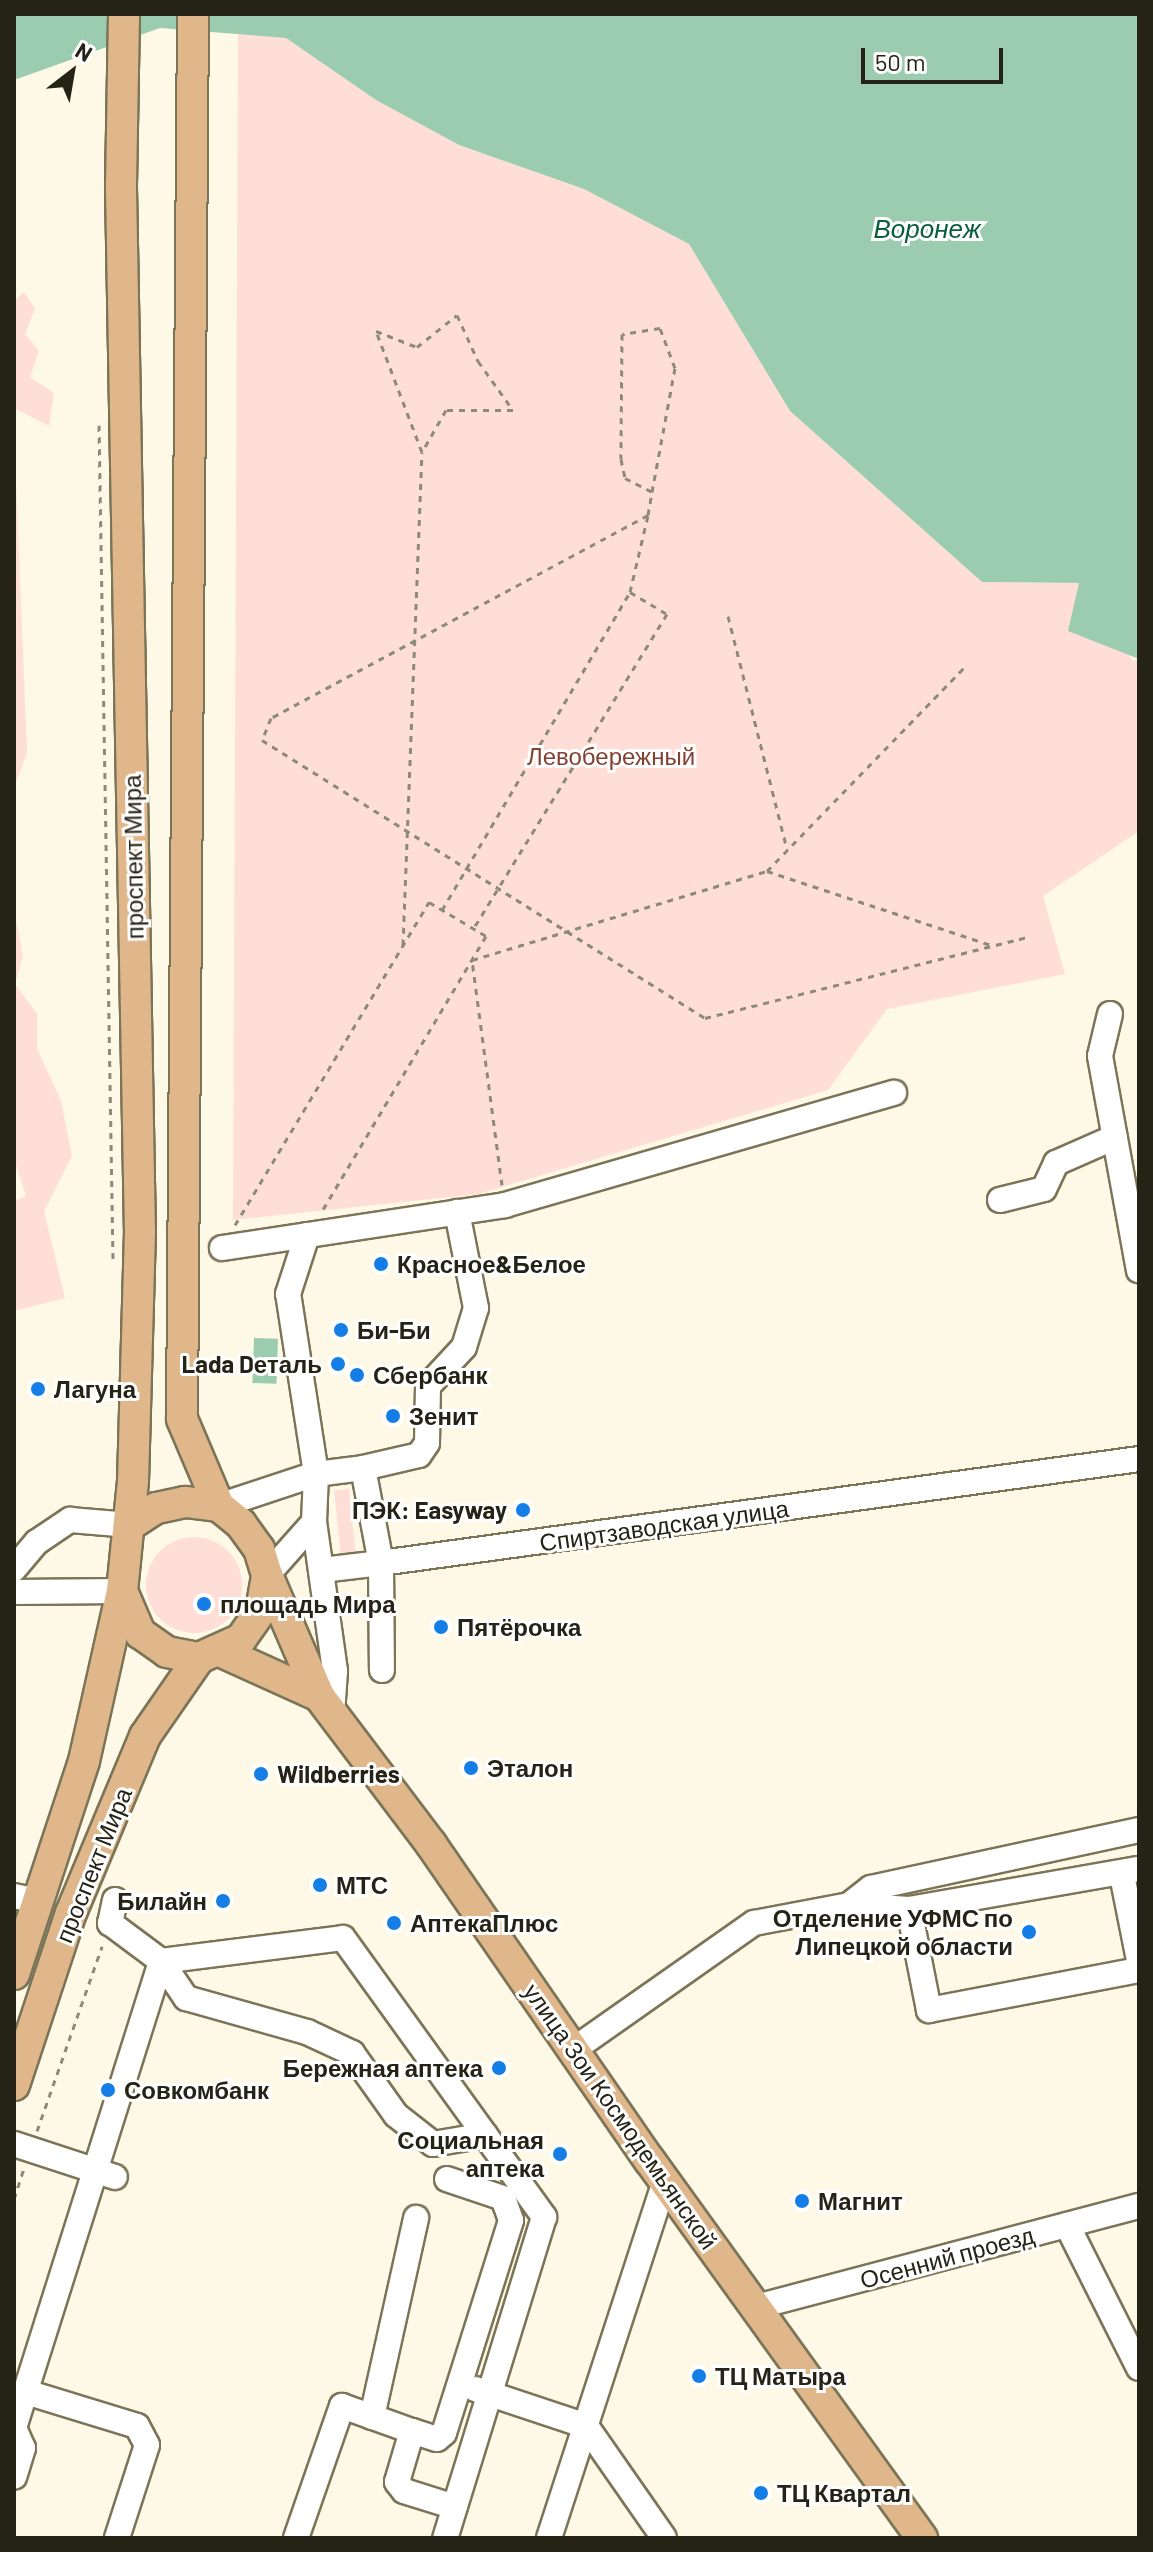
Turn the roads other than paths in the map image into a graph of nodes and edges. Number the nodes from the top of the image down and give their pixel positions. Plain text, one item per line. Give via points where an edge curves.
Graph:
1 (124, 14) edge
2 (193, 14) edge
3 (1110, 1014) dead end
4 (894, 1093) dead end
5 (1115, 1137) junction
6 (1000, 1200) dead end
7 (457, 1212) junction
8 (307, 1235) junction
9 (222, 1248) road end
10 (1139, 1270) edge
11 (1139, 1459) edge
12 (363, 1468) junction
13 (316, 1474) junction
14 (219, 1506) junction
15 (314, 1522) junction
16 (130, 1525) junction
17 (25, 1539) edge
18 (381, 1563) junction
19 (14, 1569) edge
20 (322, 1570) junction
21 (267, 1575) junction
22 (122, 1591) junction
23 (14, 1592) edge
24 (211, 1655) junction
25 (382, 1670) dead end
26 (325, 1705) junction
27 (1139, 1830) edge
28 (1131, 1872) edge
29 (26, 1898) edge
30 (849, 1905) junction
31 (909, 1909) junction
32 (112, 1912) road end
33 (1139, 1960) edge
34 (161, 1961) junction
35 (1139, 1970) edge
36 (14, 1974) edge
37 (573, 2050) junction
38 (14, 2085) edge
39 (485, 2135) junction
40 (22, 2147) edge
41 (106, 2174) junction
42 (447, 2179) dead end
43 (665, 2180) junction
44 (1139, 2206) edge
45 (416, 2218) dead end
46 (1067, 2225) junction
47 (756, 2307) junction
48 (1139, 2368) edge
49 (461, 2384) junction
50 (26, 2392) junction
51 (490, 2394) junction
52 (372, 2417) junction
53 (586, 2426) junction
54 (14, 2428) edge
55 (412, 2431) junction
56 (14, 2477) edge
57 (455, 2507) junction
58 (117, 2538) edge
59 (296, 2538) edge
60 (445, 2538) edge
61 (549, 2538) edge
62 (664, 2538) edge
63 (922, 2538) edge

1 - 16 main road, проспект Мира via 121,188 140,1231
2 - 14 main road via 182,1419
3 - 5 street via 1100,1056
4 - 7 street via 505,1205
5 - 6 street via 1056,1163 1044,1189
5 - 10 street
7 - 8 street
7 - 12 street via 476,1308 464,1347 428,1386 427,1443 419,1455
8 - 9 street
8 - 13 street via 288,1294
11 - 18 street, Спиртзаводская улица
12 - 13 street
12 - 18 street
13 - 14 street
13 - 15 street
14 - 16 main road via 169,1503
14 - 21 main road via 251,1535
15 - 20 street
15 - 21 street
16 - 17 street via 70,1520
16 - 22 main road
17 - 19 street
18 - 20 street, Спиртзаводская улица
18 - 25 street
20 - 26 street via 335,1671
21 - 24 main road via 255,1620
21 - 26 main road, улица Зои Космодемьянской
22 - 23 street
22 - 24 main road via 134,1623 148,1641 177,1656
22 - 29 main road, проспект Мира via 84,1761
24 - 26 main road, улица Зои Космодемьянской via 246,1659
24 - 38 main road, проспект Мира via 145,1736 71,1913
26 - 37 main road, улица Зои Космодемьянской via 431,1844
27 - 30 street via 871,1888
28 - 31 street
28 - 33 street
29 - 36 main road, проспект Мира
30 - 31 street
30 - 37 street via 754,1923
31 - 35 street via 929,2010
32 - 34 street
34 - 39 street via 186,1998 307,2032 352,2053 396,2115 433,2144
34 - 39 street via 343,1938
34 - 41 street
37 - 43 main road, улица Зои Космодемьянской
39 - 51 street via 544,2217
40 - 41 street
41 - 50 street
42 - 49 street via 503,2198 511,2220
43 - 47 main road, улица Зои Космодемьянской
43 - 53 street
44 - 46 street, Осенний проезд
45 - 52 street
46 - 47 street, Осенний проезд
46 - 48 street
47 - 63 main road, улица Зои Космодемьянской
49 - 51 street
49 - 55 street via 444,2433 437,2439
50 - 54 street
50 - 58 street via 137,2426 147,2445
51 - 53 street
51 - 57 street
52 - 55 street
52 - 59 street via 342,2406
53 - 61 street
53 - 62 street
54 - 56 street via 23,2448
55 - 57 street via 397,2482 404,2491
57 - 60 street

